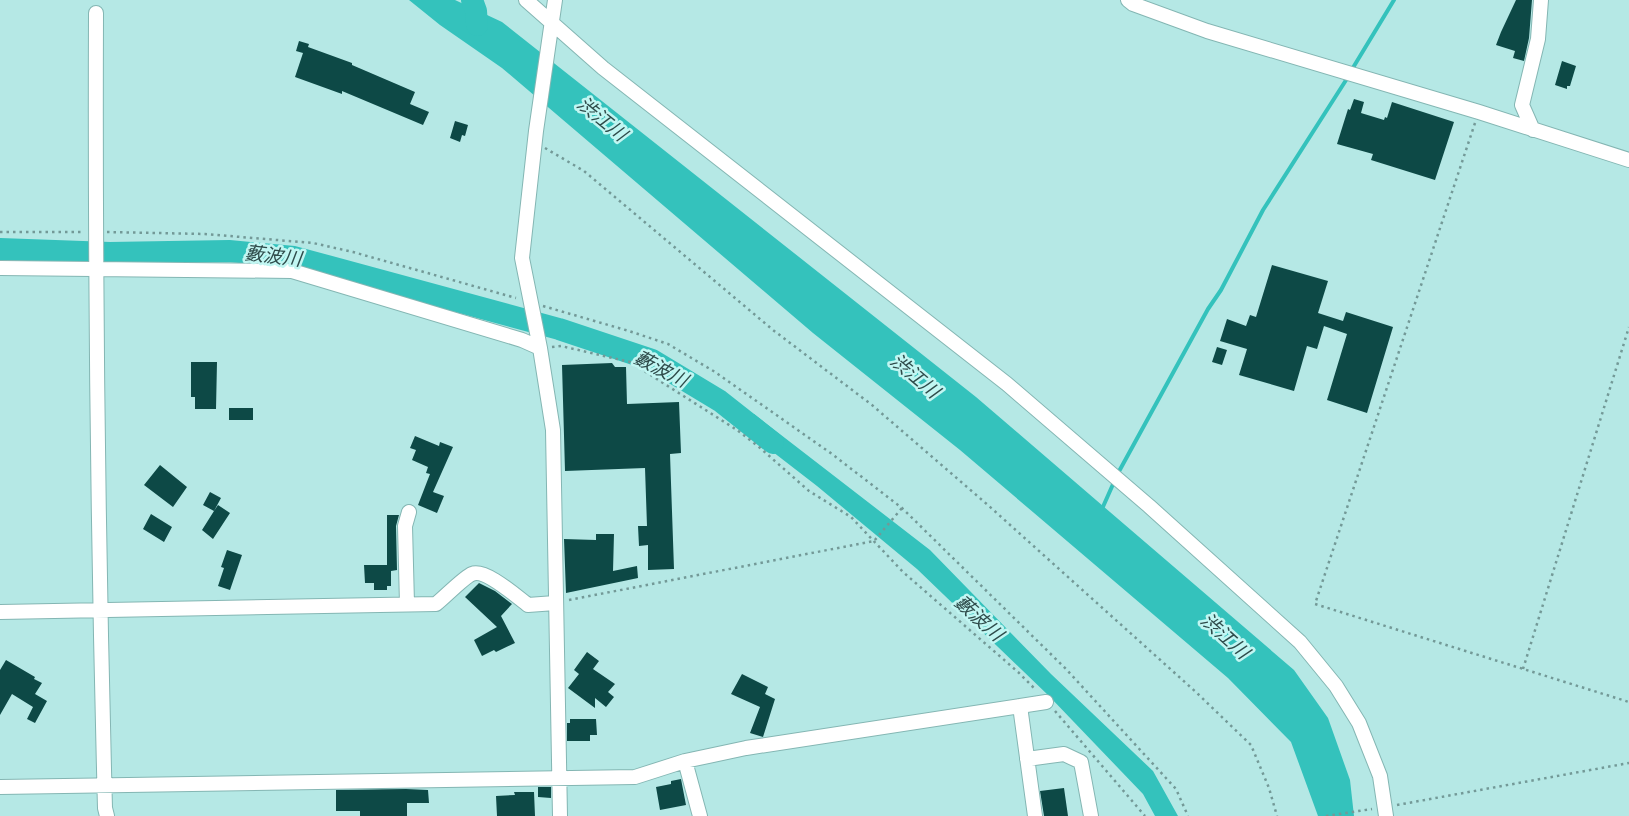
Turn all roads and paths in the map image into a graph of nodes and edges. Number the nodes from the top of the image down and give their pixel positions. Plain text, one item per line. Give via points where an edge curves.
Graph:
1 (526, 0) edge
2 (555, 0) edge
3 (1128, 0) edge
4 (1541, 0) edge
5 (96, 13) dead end
6 (551, 26) junction
7 (1479, 112) junction
8 (1533, 130) junction
9 (535, 137) junction
10 (1629, 160) edge
11 (0, 268) edge
12 (96, 269) junction
13 (1629, 328) edge
14 (539, 343) junction
15 (409, 512) dead end
16 (874, 542) junction
17 (555, 603) junction
18 (408, 604) junction
19 (101, 611) junction
20 (0, 612) edge
21 (1523, 669) junction
22 (1046, 702) junction
23 (1629, 702) edge
24 (1020, 706) junction
25 (1027, 759) junction
26 (685, 761) junction
27 (1629, 763) edge
28 (560, 778) junction
29 (104, 785) junction
30 (0, 787) edge
31 (1385, 812) edge
32 (107, 816) edge
33 (560, 816) edge
34 (700, 816) edge
35 (1035, 816) edge
36 (1091, 816) edge
37 (1145, 816) edge
38 (1188, 816) edge
39 (1277, 816) edge
40 (1326, 816) edge

1 - 6 street
2 - 6 street
3 - 7 street via 1207,32
4 - 8 street via 1538,39 1522,105
5 - 12 street
6 - 9 street
6 - 31 street via 1007,384 1300,642 1336,686 1359,723 1380,776
7 - 8 street
7 - 21 path via 1315,604
8 - 10 street
9 - 14 street via 522,258
9 - 39 path via 584,170 773,330 872,405 1197,693 1251,745
11 - 12 street
12 - 14 street via 292,271
12 - 19 street
13 - 21 path
14 - 16 path via 630,362 737,430 809,491 851,517
14 - 17 street via 553,430
15 - 18 street via 405,526
16 - 17 path
16 - 22 path via 903,572 1018,672
16 - 38 path via 902,508 1066,669 1176,789
17 - 18 street via 528,605 496,580 482,573 472,573 436,604
17 - 28 street
18 - 19 street
19 - 20 street
19 - 29 street
21 - 23 path
22 - 24 street
22 - 37 path
24 - 25 street
24 - 26 street via 746,748
25 - 35 street
25 - 36 street via 1064,754 1081,762
26 - 28 street via 635,777
26 - 34 street
27 - 31 path
28 - 29 street
28 - 33 street
29 - 30 street
29 - 32 street
31 - 40 path via 1368,810

